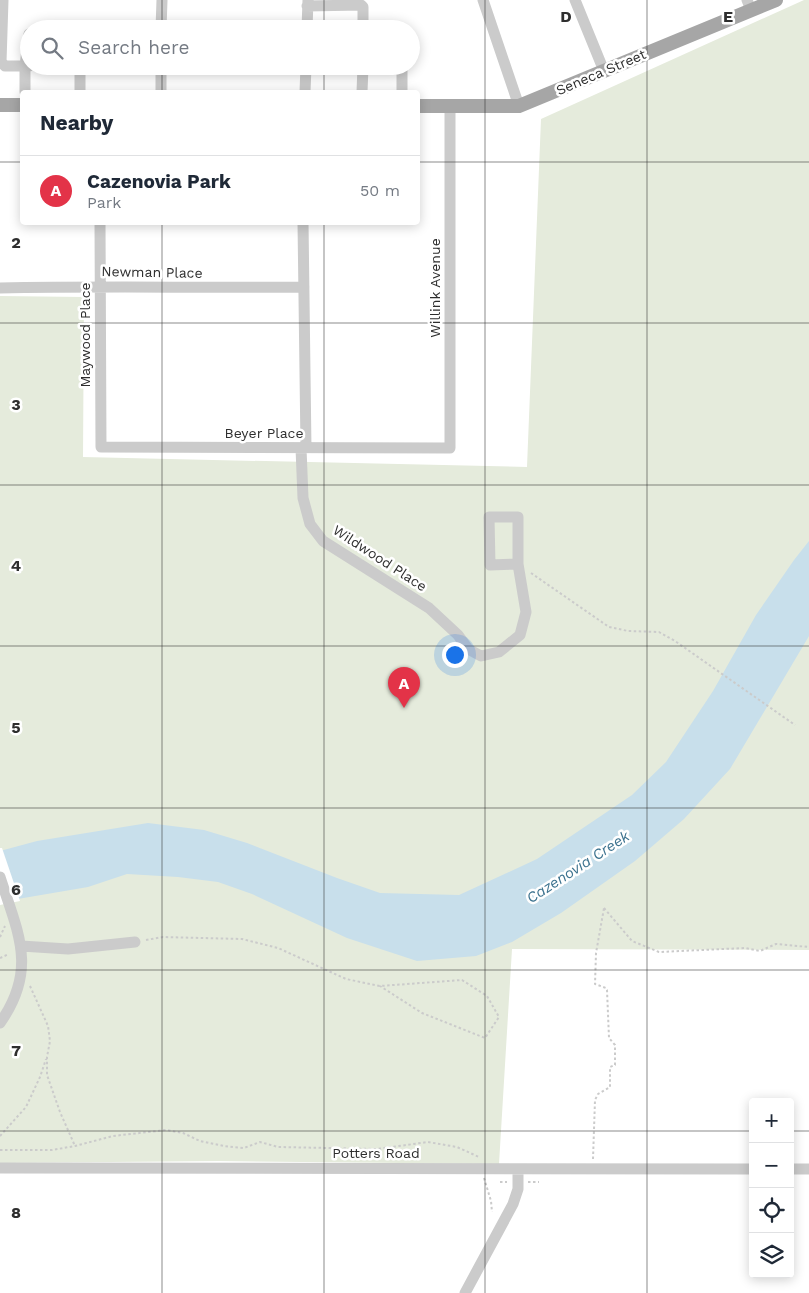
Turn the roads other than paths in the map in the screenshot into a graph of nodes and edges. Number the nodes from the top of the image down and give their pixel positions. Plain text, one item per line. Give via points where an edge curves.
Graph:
1 (3, 0) edge
2 (162, 0) edge
3 (483, 0) edge
4 (575, 0) edge
5 (775, 0) edge
6 (308, 3) edge
7 (749, 5) edge
8 (161, 20) edge
9 (307, 20) edge
10 (363, 20) edge
11 (20, 66) edge
12 (604, 71) junction
13 (26, 75) edge
14 (80, 75) edge
15 (161, 75) edge
16 (306, 75) edge
17 (363, 75) edge
18 (402, 75) edge
19 (25, 90) edge
20 (80, 90) edge
21 (161, 90) edge
22 (305, 90) edge
23 (362, 90) edge
24 (402, 90) edge
25 (0, 105) edge
26 (20, 105) edge
27 (420, 106) edge
28 (450, 106) junction
29 (519, 106) junction
30 (100, 225) edge
31 (303, 225) edge
32 (99, 286) junction
33 (304, 287) junction
34 (0, 288) edge
35 (100, 447) joint
36 (303, 448) junction
37 (428, 448) joint
38 (518, 564) junction
39 (0, 877) edge
40 (135, 942) road end
41 (21, 946) junction
42 (0, 1023) edge
43 (0, 1168) edge
44 (749, 1169) edge
45 (794, 1169) edge
46 (809, 1169) edge
47 (518, 1170) junction
48 (465, 1293) edge

1 - 11 street via 1,62 5,66
2 - 8 street
3 - 29 street
4 - 12 street
5 - 7 main road, Seneca Street
6 - 9 street
6 - 10 street via 361,5
7 - 12 main road, Seneca Street
12 - 29 main road, Seneca Street
13 - 19 street
14 - 20 street
15 - 21 street
16 - 22 street
17 - 23 street
18 - 24 street
25 - 26 main road
27 - 28 main road, Seneca Street
28 - 29 main road, Seneca Street
28 - 37 street, Willink Avenue via 450,448
30 - 32 street, Maywood Place
31 - 33 street, Wildwood Place
32 - 33 street, Newman Place
32 - 34 street, Newman Place
32 - 35 street, Maywood Place
33 - 36 street, Wildwood Place
35 - 36 street, Beyer Place
36 - 37 street, Beyer Place
36 - 38 street, Wildwood Place via 303,498 310,524 323,541 429,608 468,649 482,656 499,652 520,635 526,612
38 - 38 street via 518,517 489,517 490,565
39 - 41 street
40 - 41 street via 68,949
41 - 42 street via 23,969 19,988
43 - 47 street, Potters Road
44 - 47 street, Potters Road
45 - 46 street
47 - 48 street via 518,1189 513,1204

